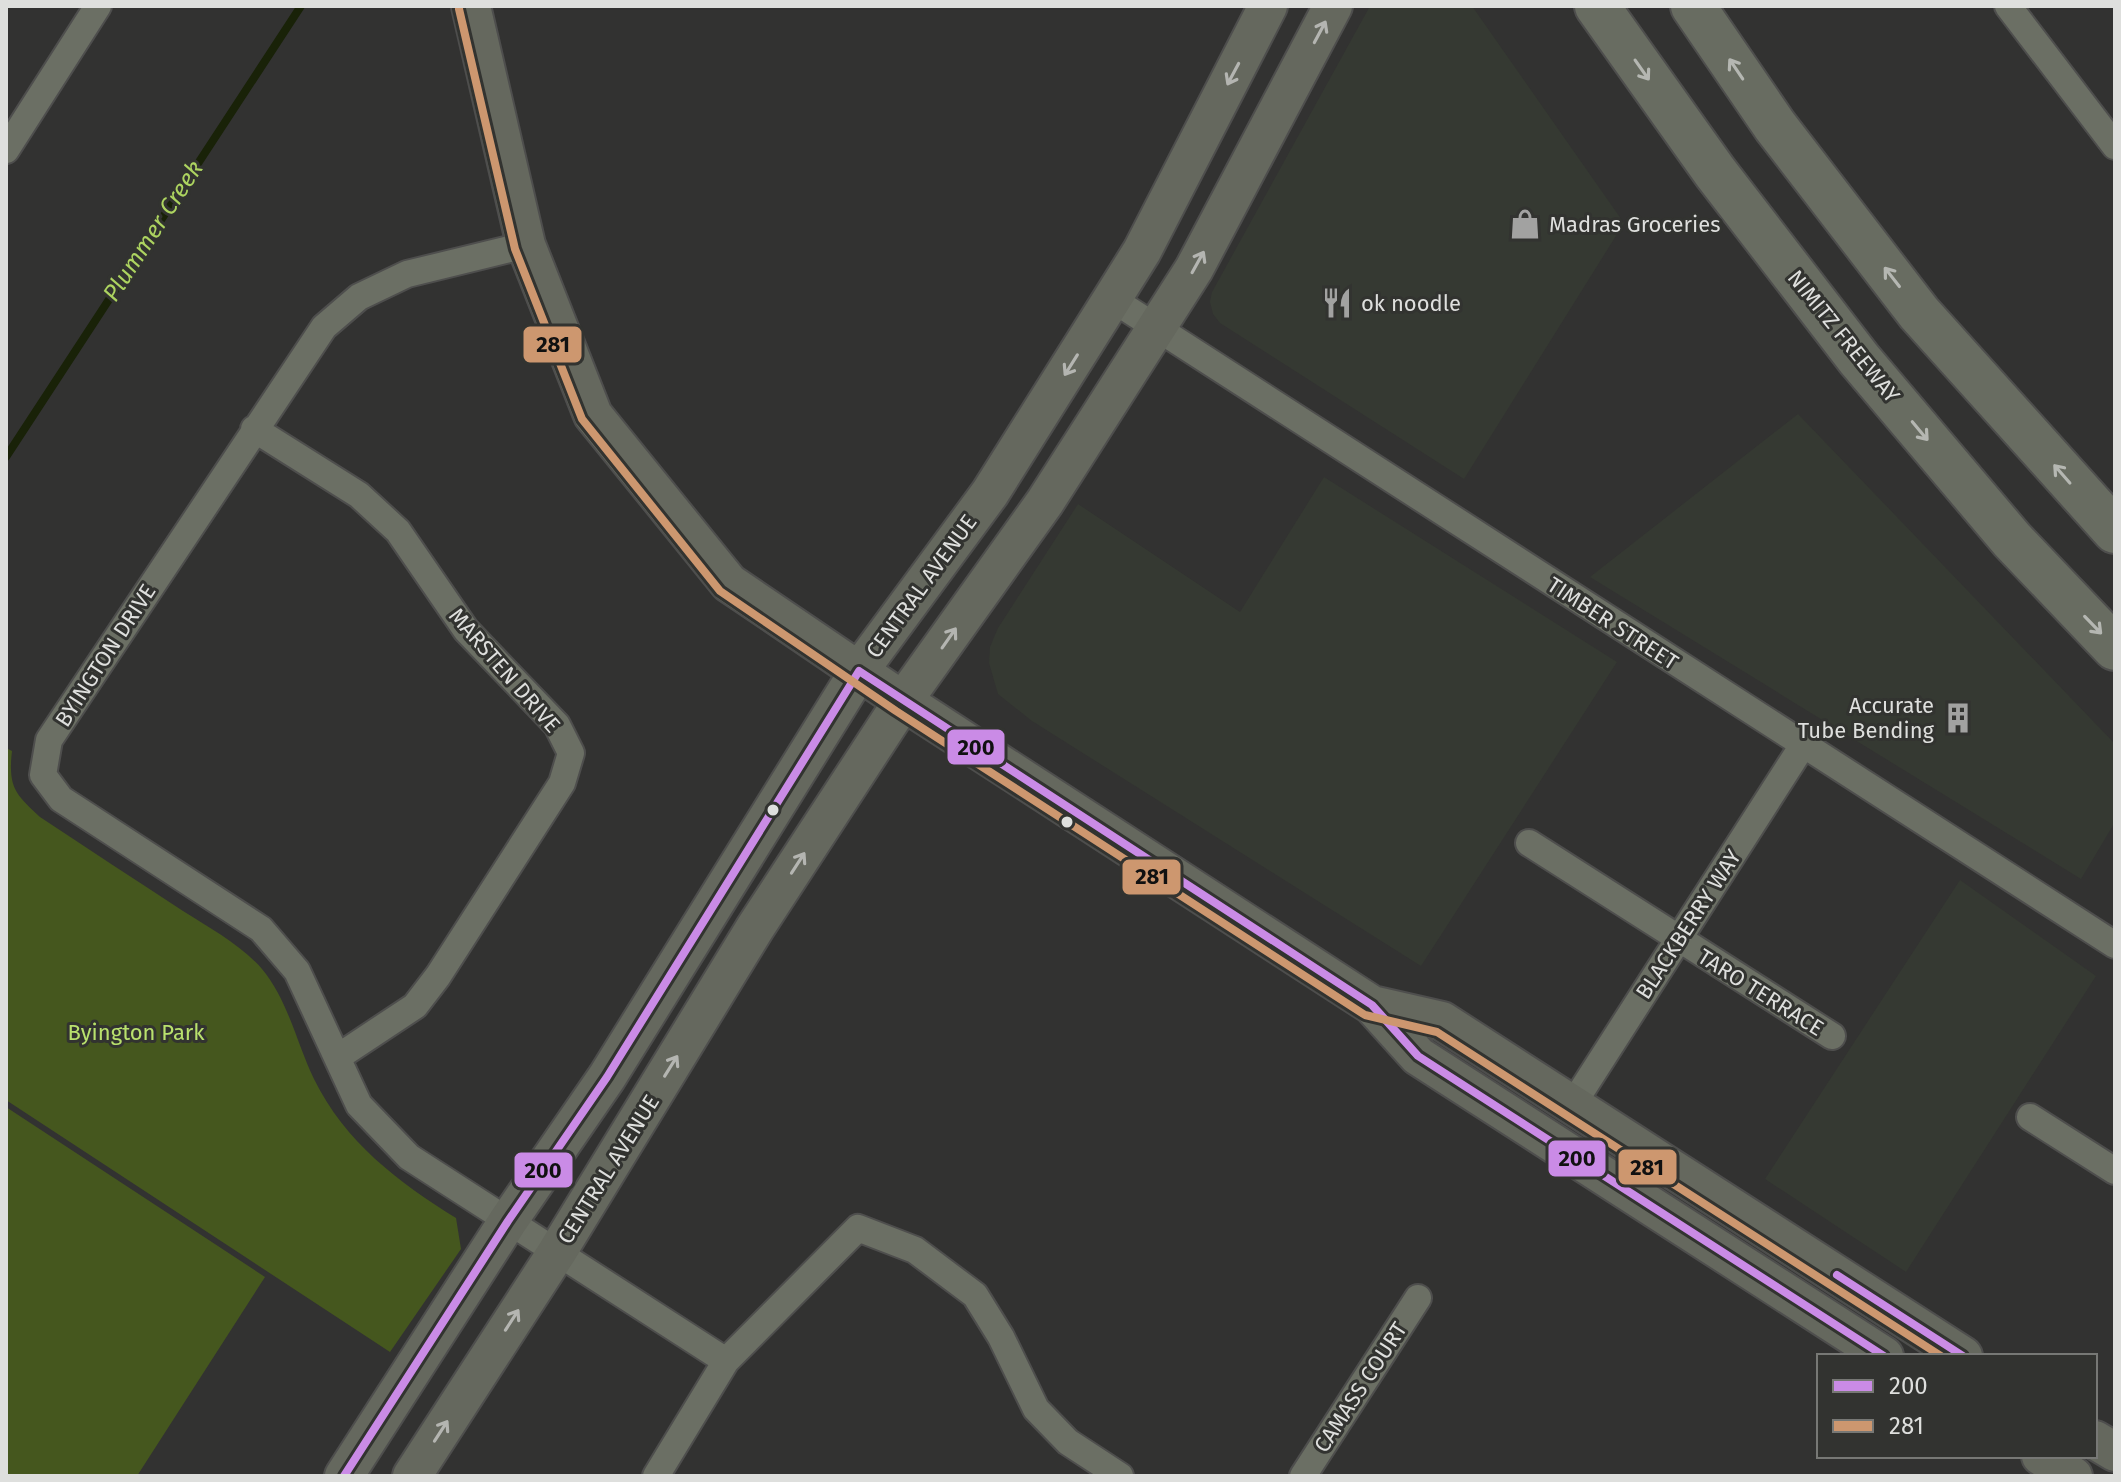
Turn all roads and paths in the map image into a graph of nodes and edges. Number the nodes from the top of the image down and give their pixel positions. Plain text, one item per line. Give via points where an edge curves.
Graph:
1 (98, 6) edge
2 (471, 6) edge
3 (1268, 6) edge
4 (1333, 6) edge
5 (1597, 6) edge
6 (1693, 6) edge
7 (2008, 6) edge
8 (16, 112) edge
9 (2115, 146) edge
10 (6, 150) edge
11 (526, 245) junction
12 (1112, 299) junction
13 (1155, 327) junction
14 (254, 429) junction
15 (2115, 531) edge
16 (2115, 648) edge
17 (859, 671) junction
18 (903, 701) junction
19 (1803, 745) junction
20 (1529, 843) dead end
21 (1677, 940) junction
22 (2115, 945) edge
23 (1372, 1005) junction
24 (1832, 1036) dead end
25 (338, 1057) junction
26 (1573, 1104) junction
27 (2030, 1117) dead end
28 (2115, 1171) edge
29 (508, 1221) junction
30 (557, 1252) junction
31 (1418, 1298) dead end
32 (1881, 1354) edge
33 (1960, 1354) edge
34 (726, 1361) junction
35 (2097, 1441) edge
36 (2115, 1452) edge
37 (2044, 1458) edge
38 (344, 1476) edge
39 (412, 1476) edge
40 (656, 1476) edge
41 (1120, 1476) edge
42 (1303, 1476) edge
43 (2073, 1476) edge

1 - 8 street
2 - 11 main road
3 -> 12 main road, CENTRAL AVENUE
13 -> 4 main road, CENTRAL AVENUE via 1194,269
5 -> 16 highway, NIMITZ FREEWAY via 1715,172 1859,359 2012,540
15 -> 6 highway via 1919,313 1775,126
7 - 9 street
8 - 10 street
11 - 14 street, BYINGTON DRIVE via 407,274 359,297 324,327
11 - 17 main road via 593,415 729,583
12 - 13 street, TIMBER STREET
12 -> 17 main road, CENTRAL AVENUE via 990,493
18 -> 13 main road, CENTRAL AVENUE via 1045,502
13 - 19 street, TIMBER STREET
14 - 25 street, BYINGTON DRIVE via 49,740 43,775 61,799 261,929 297,971
14 - 25 street, MARSTEN DRIVE via 359,495 398,531 466,630 557,725 571,753 562,783 438,976 415,1006
17 - 18 main road
17 - 29 main road, CENTRAL AVENUE via 607,1077
18 - 23 main road
30 -> 18 main road, CENTRAL AVENUE via 755,928
19 - 21 street, BLACKBERRY WAY
19 - 22 street, TIMBER STREET
20 - 21 street, TARO TERRACE
21 - 24 street, TARO TERRACE
21 - 26 street, BLACKBERRY WAY
23 - 26 main road via 1442,1021
23 - 32 main road via 1418,1056
25 - 29 street, BYINGTON DRIVE via 359,1105 409,1157
26 - 33 main road
27 - 28 street
29 - 30 street, BYINGTON DRIVE
29 - 38 main road, CENTRAL AVENUE
30 - 34 street, BYINGTON DRIVE
39 -> 30 main road, CENTRAL AVENUE
31 - 42 street, CAMASS COURT
34 - 40 street
34 - 41 street via 858,1228 915,1250 975,1295 1036,1409 1068,1442
35 - 36 main road
37 - 43 main road

